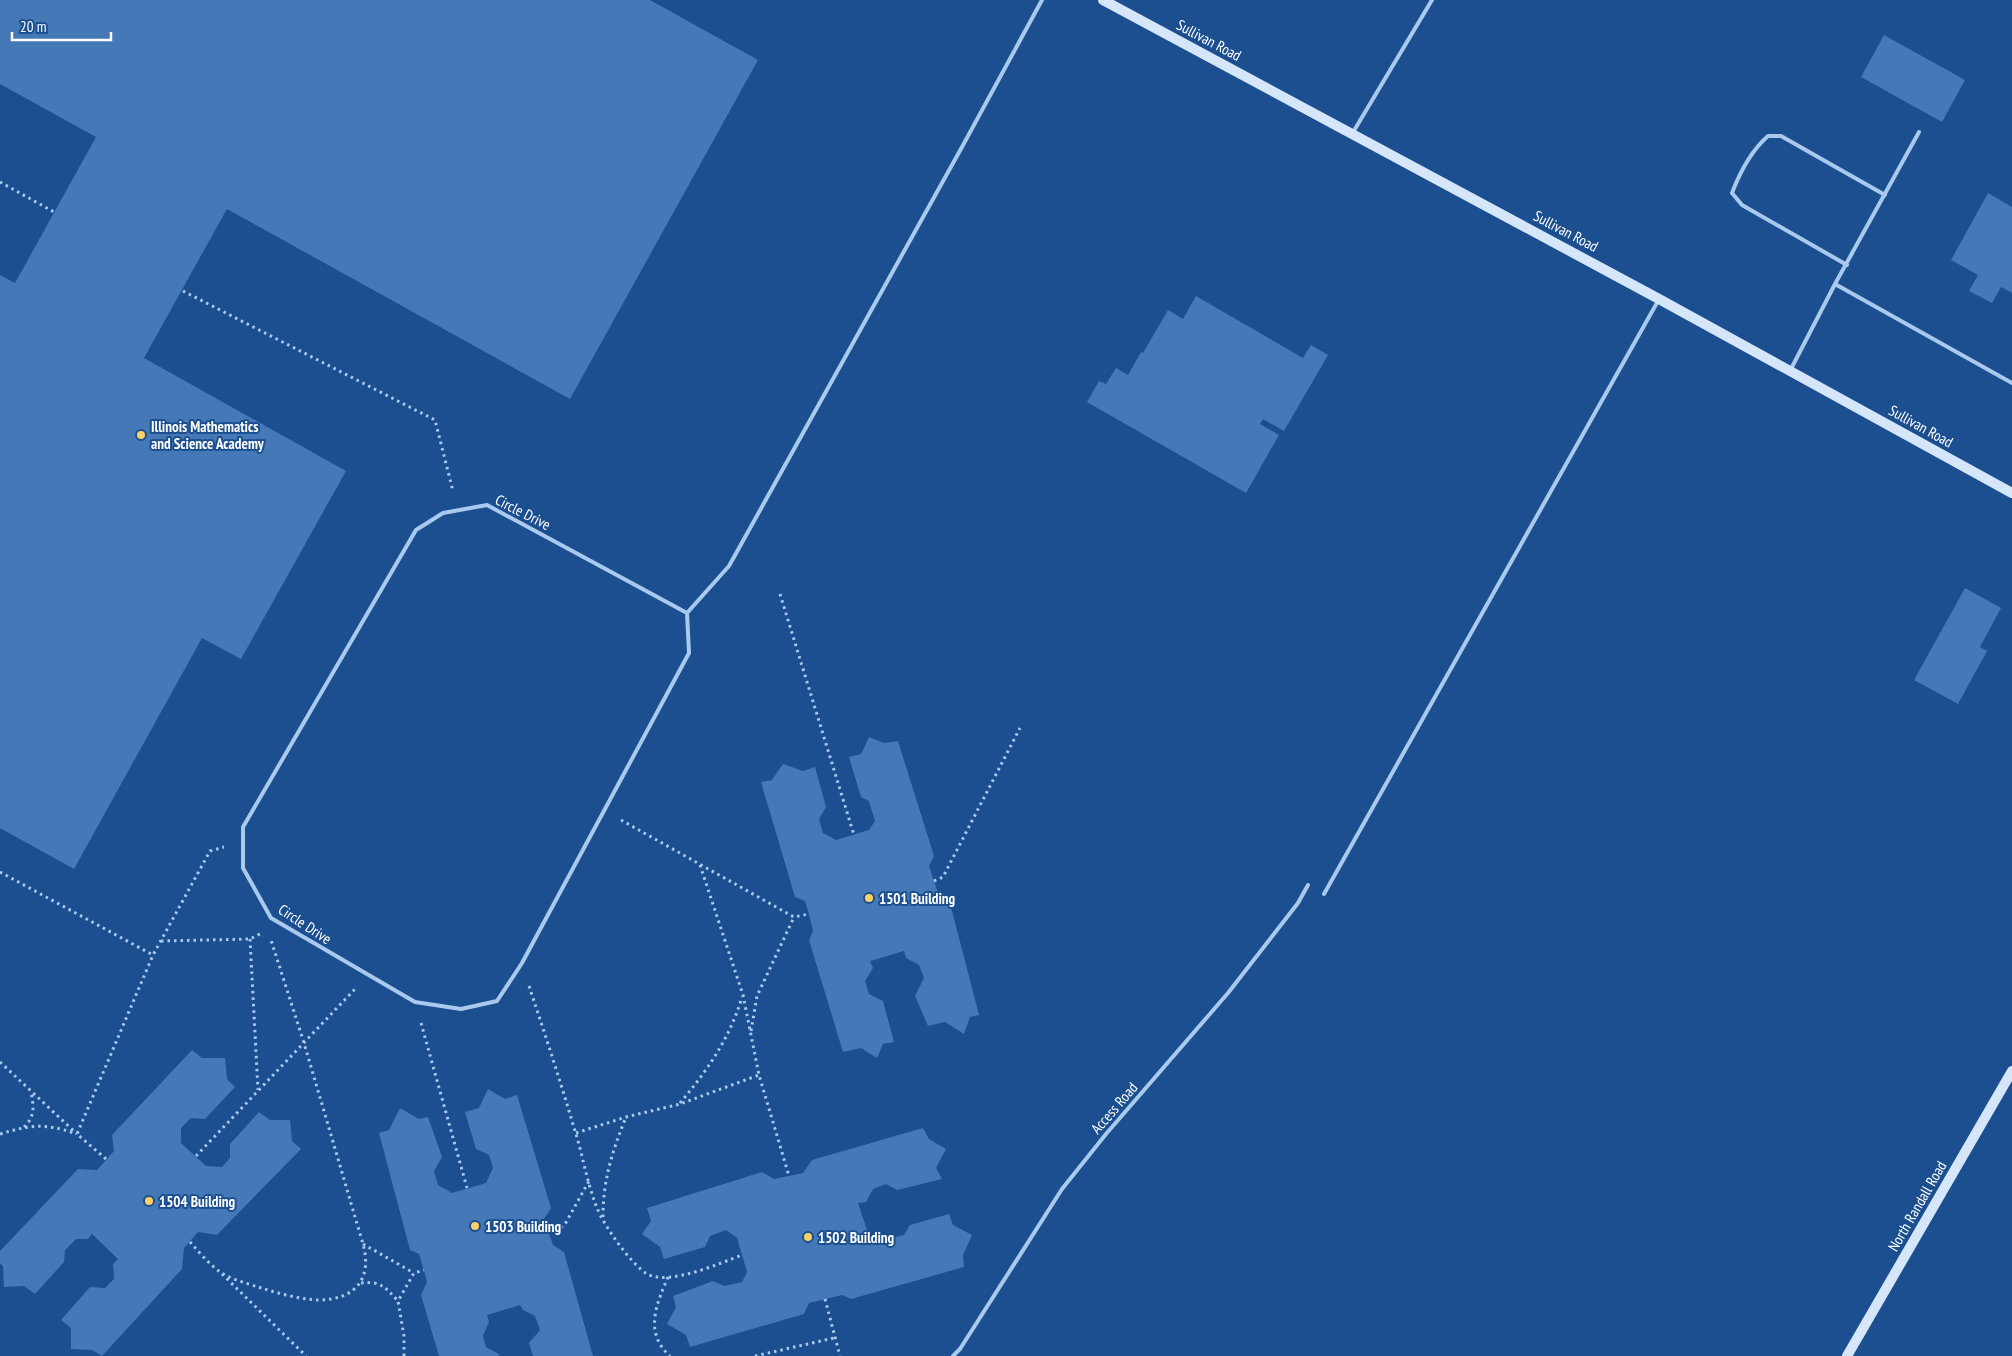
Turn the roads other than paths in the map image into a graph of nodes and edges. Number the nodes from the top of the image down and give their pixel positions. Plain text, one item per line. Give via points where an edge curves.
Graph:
1 (1042, 0) edge
2 (1103, 0) edge
3 (1432, 0) edge
4 (1919, 132) dead end
5 (1352, 134) junction
6 (1885, 195) junction
7 (1847, 265) junction
8 (1835, 284) junction
9 (1659, 299) junction
10 (1790, 371) junction
11 (2012, 383) edge
12 (2012, 493) edge
13 (687, 612) junction
14 (1308, 885) dead end
15 (1324, 894) dead end
16 (2012, 1072) edge
17 (952, 1356) edge
18 (1847, 1356) edge

1 - 13 lane via 729,566
2 - 5 street, Sullivan Road
3 - 5 lane
4 - 6 lane
5 - 9 street, Sullivan Road
6 - 7 lane
6 - 7 lane via 1781,136 1768,136 1758,145 1737,181 1732,192 1742,205
7 - 8 lane
8 - 10 lane
8 - 11 lane
9 - 10 street, Sullivan Road
9 - 15 lane
10 - 12 street, Sullivan Road
13 - 13 lane, Circle Drive via 689,653 522,963 497,1001 461,1010 415,1002 271,918 243,868 243,827 416,530 443,513 487,505
14 - 17 lane, Access Road via 1298,903 1228,993 1062,1188 960,1349
16 - 18 street, North Randall Road

